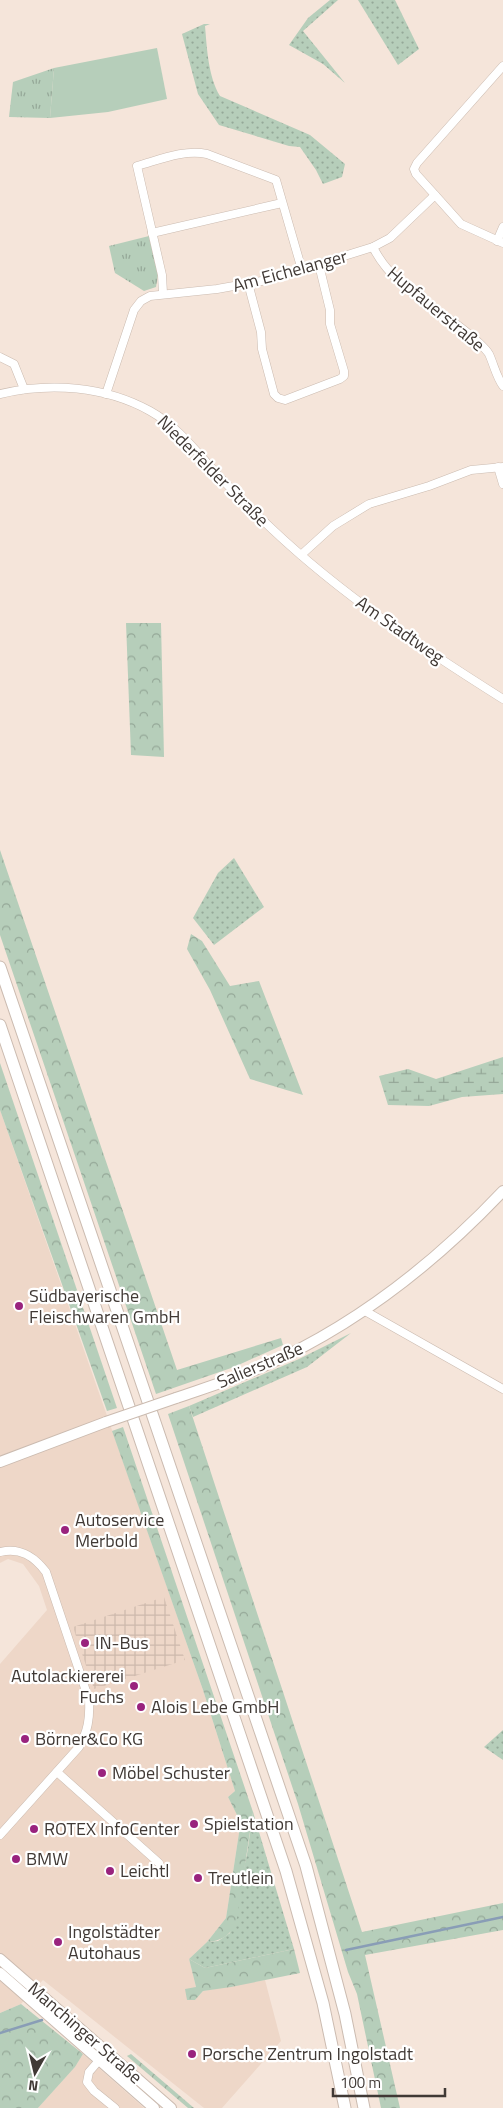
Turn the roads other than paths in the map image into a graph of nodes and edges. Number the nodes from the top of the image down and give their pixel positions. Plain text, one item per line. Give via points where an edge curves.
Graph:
1 (503, 66) edge
2 (435, 196) junction
3 (282, 202) junction
4 (503, 226) edge
5 (152, 232) junction
6 (500, 242) edge
7 (373, 247) junction
8 (319, 265) junction
9 (302, 270) junction
10 (248, 284) junction
11 (162, 293) junction
12 (0, 357) edge
13 (503, 386) edge
14 (24, 389) junction
15 (0, 394) edge
16 (106, 394) junction
17 (500, 467) edge
18 (503, 484) edge
19 (301, 555) junction
20 (503, 699) edge
21 (0, 967) edge
22 (0, 1025) edge
23 (503, 1191) edge
24 (365, 1311) junction
25 (503, 1389) edge
26 (0, 1462) edge
27 (0, 1552) edge
28 (57, 1772) junction
29 (0, 1835) edge
30 (159, 1863) dead end
31 (0, 1959) edge
32 (0, 1973) edge
33 (107, 2052) junction
34 (100, 2060) junction
35 (115, 2108) edge
36 (154, 2108) edge
37 (171, 2108) edge
38 (345, 2108) edge
39 (364, 2108) edge

1 - 2 street via 417,163 416,174
2 - 6 street via 462,224
2 - 7 street, Am Eichelanger via 390,238
3 - 5 street
3 - 5 street via 276,180 207,154 186,153 136,166
3 - 9 street
4 - 6 street
5 - 11 street via 162,275
7 - 8 street, Am Eichelanger
7 - 13 street, Hupfauerstraße via 391,274 489,353
8 - 9 street, Am Eichelanger
8 - 10 street via 344,376 285,400 274,394
9 - 10 street, Am Eichelanger
10 - 11 street, Am Eichelanger via 196,292
11 - 16 street, Am Eichelanger via 145,298 134,310
12 - 14 street via 14,364
14 - 15 street, Niederfelder Straße
14 - 16 street, Niederfelder Straße via 58,387
16 - 19 street, Niederfelder Straße via 138,404 175,429 235,493
17 - 18 street
17 - 19 street via 470,470 369,504 332,526
19 - 20 street, Am Stadtweg via 352,597
21 - 39 highway via 300,1849 343,2005
22 - 38 highway via 286,1871 323,2003
23 - 24 main road, Salierstraße via 440,1253
24 - 25 street
24 - 26 main road, Salierstraße, bridge via 261,1367
27 - 28 street via 22,1552 37,1561 46,1572 89,1700 85,1736
28 - 29 street
28 - 30 street
31 - 33 main road, Manchinger Straße
32 - 34 main road, Manchinger Straße
33 - 34 street
33 - 37 main road, Manchinger Straße
34 - 35 street via 89,2072 87,2082
34 - 36 main road, Manchinger Straße

